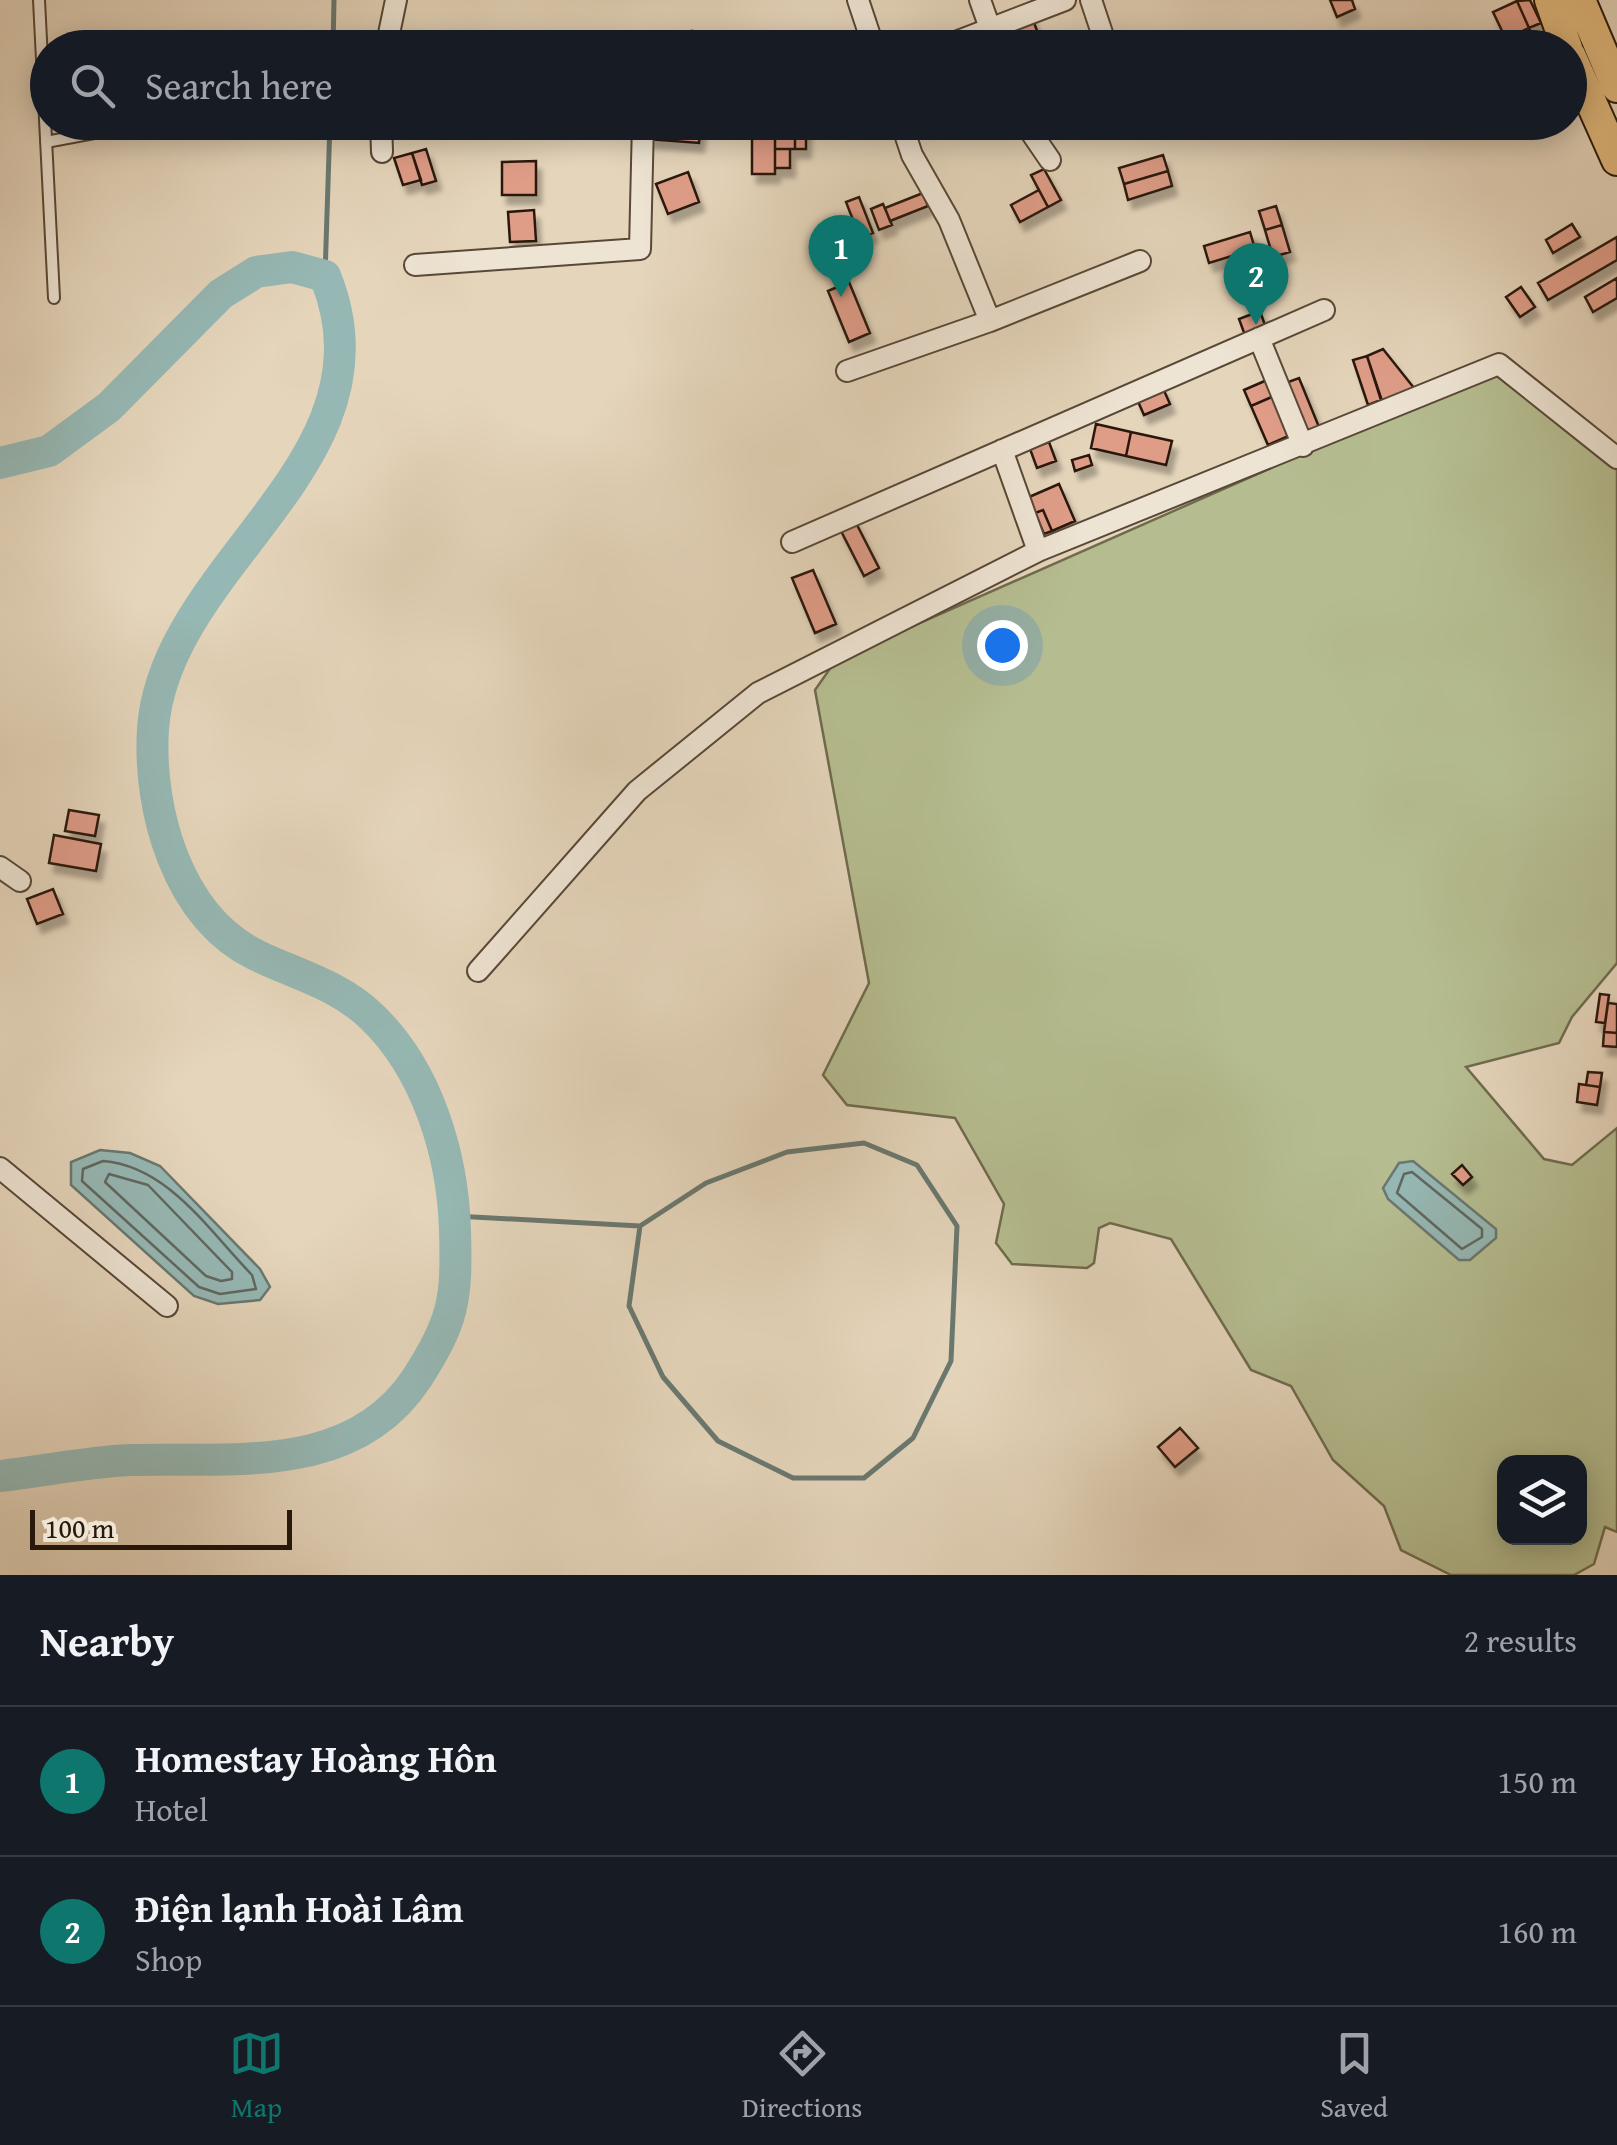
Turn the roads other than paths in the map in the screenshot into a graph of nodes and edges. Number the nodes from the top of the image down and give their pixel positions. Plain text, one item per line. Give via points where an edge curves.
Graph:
1 (39, 0) edge
2 (396, 0) edge
3 (858, 0) edge
4 (980, 0) edge
5 (1065, 0) edge
6 (1091, 0) edge
7 (1550, 0) edge
8 (1580, 0) edge
9 (40, 30) edge
10 (390, 30) edge
11 (868, 30) edge
12 (991, 30) edge
13 (1009, 30) edge
14 (1101, 30) edge
15 (1561, 30) edge
16 (1617, 87) edge
17 (1587, 93) edge
18 (57, 140) edge
19 (382, 140) edge
20 (643, 140) edge
21 (907, 140) edge
22 (1036, 140) edge
23 (46, 142) joint
24 (382, 152) dead end
25 (1050, 160) dead end
26 (1617, 160) edge
27 (1140, 261) dead end
28 (415, 265) dead end
29 (54, 298) dead end
30 (1324, 310) dead end
31 (990, 320) junction
32 (1259, 338) junction
33 (846, 371) dead end
34 (1304, 446) junction
35 (1002, 450) junction
36 (1617, 458) edge
37 (792, 542) dead end
38 (1038, 551) junction
39 (0, 867) edge
40 (20, 881) dead end
41 (478, 971) dead end
42 (0, 1168) edge
43 (168, 1306) dead end

1 - 9 lane
2 - 10 street
3 - 11 street
4 - 12 street
5 - 13 street
6 - 14 street
7 - 15 main road
8 - 16 main road
17 - 26 main road
18 - 23 lane
19 - 24 street
20 - 28 street via 640,249
21 - 31 street
22 - 25 street
23 - 29 lane
27 - 31 street
30 - 32 street
31 - 33 street
32 - 34 street
32 - 35 street
34 - 36 street via 1499,364
34 - 38 street
35 - 37 street
35 - 38 street
38 - 41 street via 758,694 637,791
39 - 40 street
42 - 43 street

